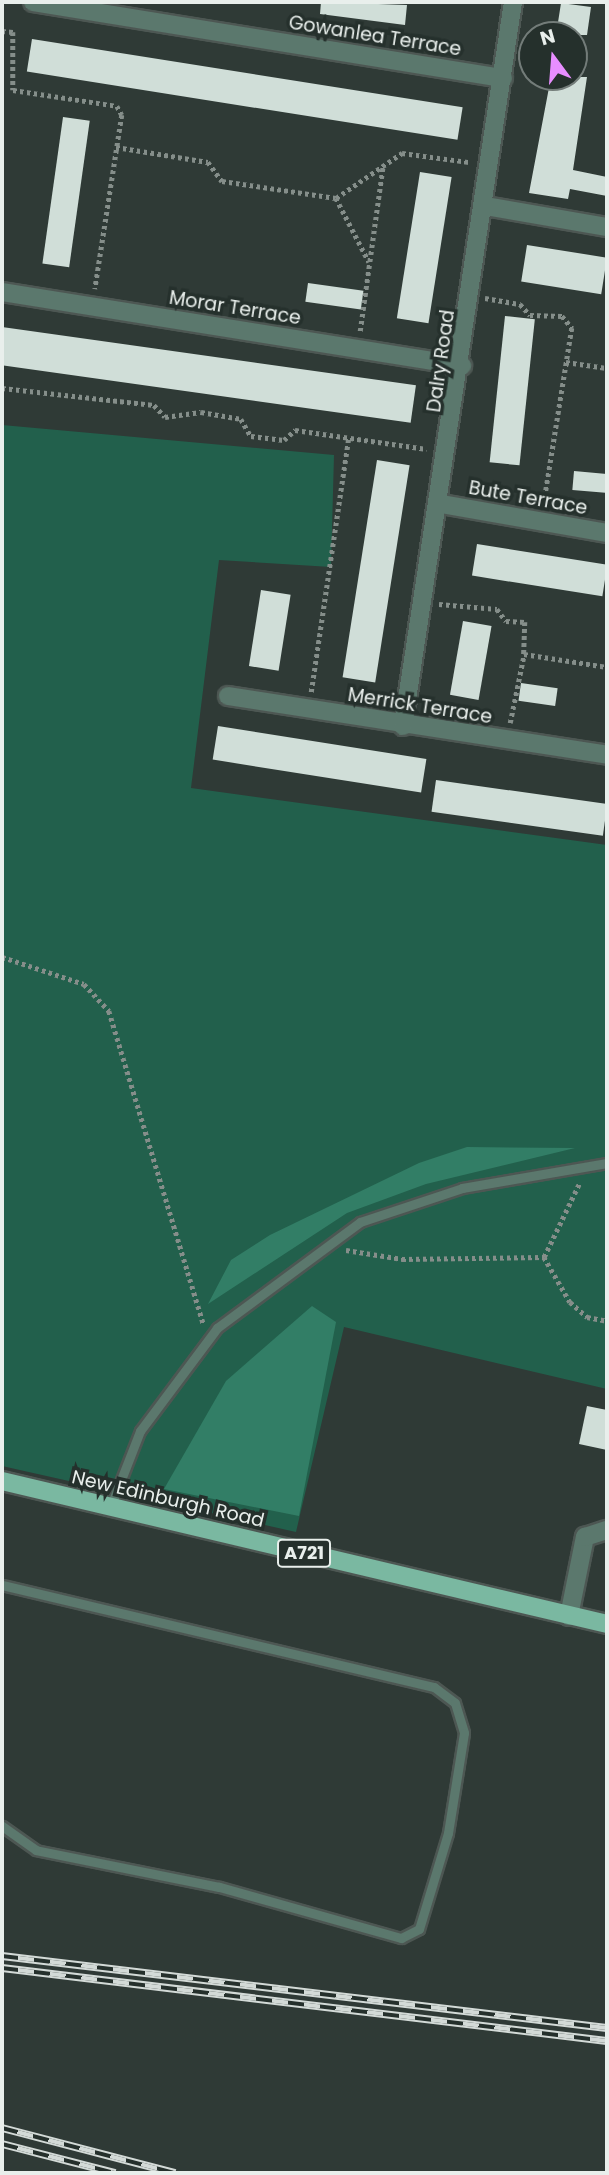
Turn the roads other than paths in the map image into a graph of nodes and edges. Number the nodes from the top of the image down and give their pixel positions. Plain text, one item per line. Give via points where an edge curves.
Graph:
1 (33, 2) edge
2 (513, 2) edge
3 (503, 78) junction
4 (485, 206) junction
5 (607, 227) edge
6 (2, 292) edge
7 (462, 366) junction
8 (441, 504) junction
9 (607, 533) edge
10 (228, 696) dead end
11 (404, 726) junction
12 (607, 755) edge
13 (605, 1164) edge
14 (2, 1481) edge
15 (110, 1508) junction
16 (607, 1530) edge
17 (2, 1585) edge
18 (569, 1616) junction
19 (607, 1624) edge
20 (2, 1826) edge

1 - 3 street, Gowanlea Terrace
2 - 3 street, Dalry Road
3 - 4 street, Dalry Road
4 - 5 street
4 - 7 street, Dalry Road
6 - 7 street, Morar Terrace
7 - 8 street, Dalry Road
8 - 9 street, Bute Terrace
8 - 11 street, Dalry Road
10 - 11 street, Merrick Terrace
11 - 12 street, Merrick Terrace
13 - 15 lane via 462,1188 360,1222 208,1340 141,1431
14 - 15 main road, New Edinburgh Road / A721
15 - 18 main road, New Edinburgh Road / A721
16 - 18 street via 586,1537
17 - 20 lane via 434,1687 455,1703 464,1733 448,1833 419,1928 401,1938 219,1887 36,1850
18 - 19 main road, New Edinburgh Road / A721

